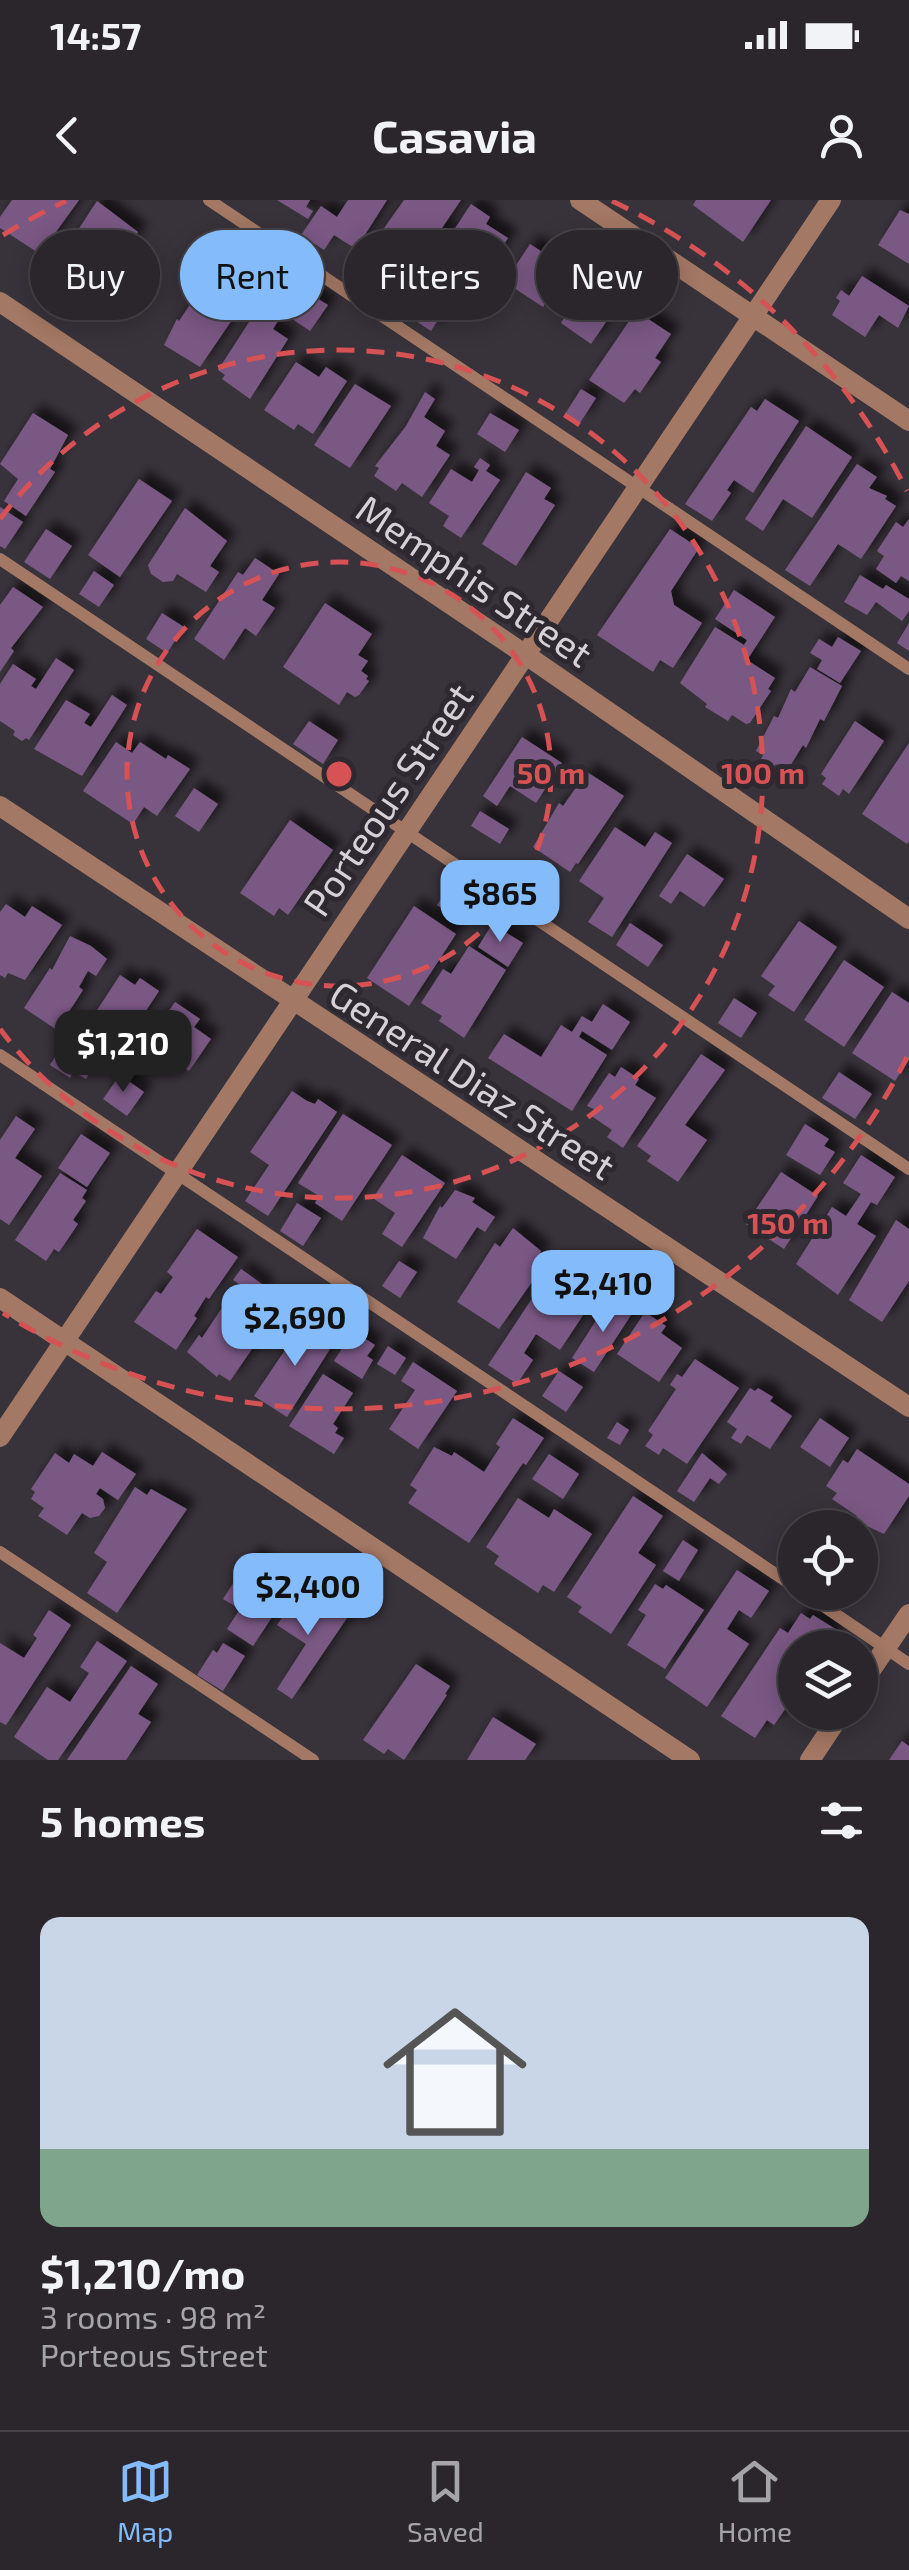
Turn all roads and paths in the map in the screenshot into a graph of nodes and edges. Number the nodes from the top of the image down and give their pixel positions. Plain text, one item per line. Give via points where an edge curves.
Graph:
1 (209, 200) edge
2 (580, 200) edge
3 (831, 200) edge
4 (0, 302) edge
5 (753, 317) junction
6 (909, 420) edge
7 (638, 488) junction
8 (0, 559) edge
9 (526, 655) junction
10 (909, 669) edge
11 (0, 806) edge
12 (406, 834) junction
13 (909, 919) edge
14 (293, 1002) junction
15 (0, 1055) edge
16 (909, 1169) edge
17 (177, 1174) junction
18 (0, 1298) edge
19 (65, 1341) junction
20 (909, 1408) edge
21 (0, 1438) edge
22 (0, 1552) edge
23 (778, 1576) edge
24 (829, 1610) edge
25 (909, 1614) edge
26 (886, 1648) junction
27 (878, 1660) edge
28 (909, 1664) edge
29 (830, 1730) edge
30 (313, 1760) edge
31 (690, 1760) edge
32 (810, 1760) edge

1 - 7 lane
2 - 5 street
3 - 5 street, Porteous Street
4 - 9 street, Memphis Street
5 - 6 street
5 - 7 street, Porteous Street
7 - 9 street, Porteous Street
7 - 10 lane
8 - 12 lane
9 - 12 street, Porteous Street
9 - 13 street, Memphis Street
11 - 14 street, General Diaz Street
12 - 14 street, Porteous Street
12 - 16 lane
14 - 17 street, Porteous Street
14 - 20 street, General Diaz Street
15 - 17 lane
17 - 19 street, Porteous Street
17 - 23 lane
18 - 19 street
19 - 21 street, Porteous Street
19 - 31 street
22 - 30 lane
24 - 26 lane
25 - 26 street
26 - 27 street
26 - 28 lane
29 - 32 street

